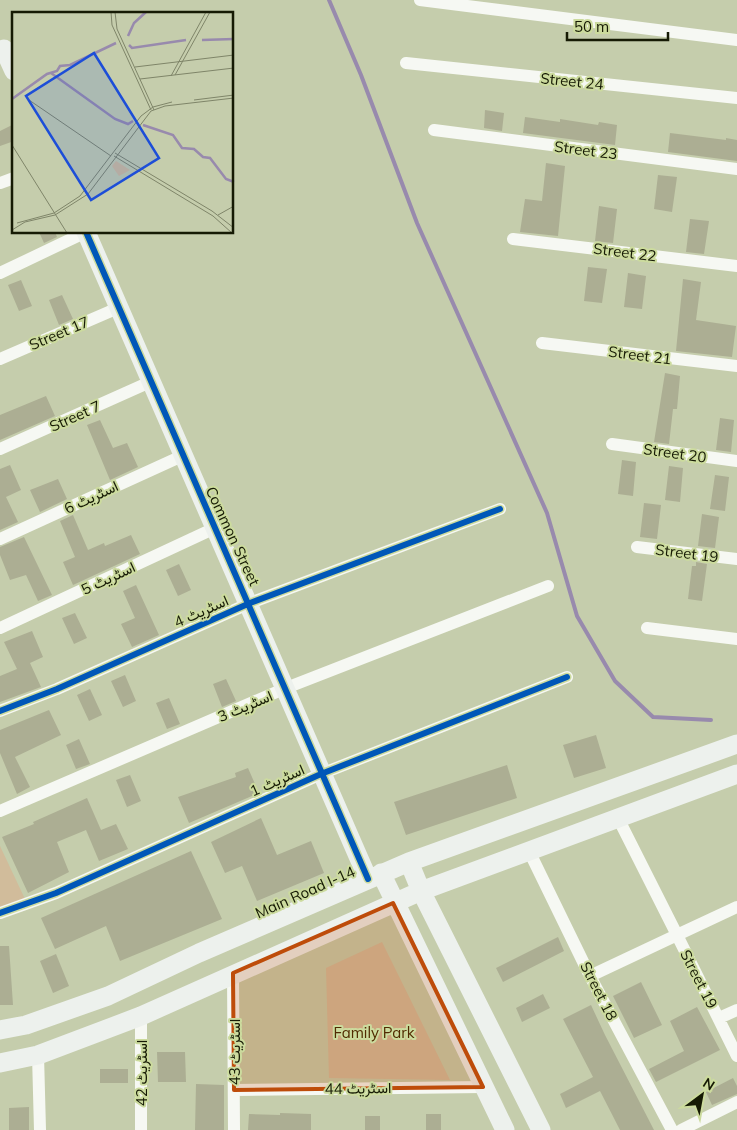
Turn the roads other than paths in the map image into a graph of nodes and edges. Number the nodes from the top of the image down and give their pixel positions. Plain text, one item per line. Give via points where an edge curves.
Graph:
1 (420, 0) edge
2 (737, 40) edge
3 (4, 49) dead end
4 (406, 63) dead end
5 (12, 66) edge
6 (737, 98) edge
7 (434, 130) dead end
8 (737, 169) edge
9 (12, 179) edge
10 (0, 184) edge
11 (82, 234) edge
12 (87, 234) edge
13 (513, 239) dead end
14 (737, 266) edge
15 (0, 273) edge
16 (118, 308) junction
17 (542, 343) dead end
18 (0, 359) edge
19 (737, 366) edge
20 (150, 382) junction
21 (612, 444) dead end
22 (0, 449) edge
23 (182, 456) junction
24 (737, 461) edge
25 (500, 509) dead end
26 (216, 528) junction
27 (0, 539) edge
28 (637, 547) dead end
29 (737, 559) edge
30 (548, 586) dead end
31 (250, 603) junction
32 (0, 628) edge
33 (647, 628) dead end
34 (737, 639) edge
35 (567, 677) dead end
36 (286, 688) junction
37 (0, 711) edge
38 (737, 744) edge
39 (321, 774) junction
40 (737, 774) edge
41 (0, 811) edge
42 (618, 818) junction
43 (529, 851) junction
44 (409, 862) junction
45 (374, 876) junction
46 (421, 891) junction
47 (393, 903) junction
48 (737, 907) edge
49 (0, 912) edge
50 (677, 936) junction
51 (233, 973) junction
52 (590, 976) junction
53 (737, 1010) edge
54 (141, 1016) junction
55 (719, 1018) junction
56 (0, 1030) edge
57 (38, 1055) junction
58 (737, 1056) edge
59 (0, 1062) edge
60 (483, 1086) junction
61 (234, 1090) junction
62 (736, 1107) edge
63 (40, 1130) edge
64 (141, 1130) edge
65 (234, 1130) edge
66 (505, 1130) edge
67 (541, 1130) edge
68 (672, 1130) edge
69 (681, 1130) edge

1 - 2 street
3 - 5 main road
4 - 6 street, Street 24
7 - 8 street, Street 23
9 - 10 street
11 - 15 street
12 - 16 main road, Common Street
13 - 14 street, Street 22
16 - 18 street, Street 17
16 - 20 main road, Common Street
17 - 19 street, Street 21
20 - 22 street, Street 7
20 - 23 main road, Common Street
21 - 24 street, Street 20
23 - 26 main road, Common Street
23 - 27 street, اسٹریٹ 6
25 - 31 street, اسٹریٹ 4
26 - 31 main road, Common Street
26 - 32 street, اسٹریٹ 5
28 - 29 street, Street 19
30 - 36 street, اسٹریٹ 3
31 - 36 main road, Common Street
31 - 37 street, اسٹریٹ 4
33 - 34 street
35 - 39 street, اسٹریٹ 1
36 - 39 main road, Common Street
36 - 41 street, اسٹریٹ 3
38 - 44 main road, Main Road I-14
39 - 45 main road, Common Street
39 - 49 street, اسٹریٹ 1 via 56,893
40 - 42 main road
42 - 43 main road
42 - 50 street
43 - 46 main road
43 - 52 street, Street 18
44 - 45 main road, Main Road I-14
44 - 46 main road
45 - 47 main road
45 - 56 main road, Main Road I-14 via 108,996 26,1025
46 - 47 main road
46 - 67 main road
47 - 51 main road
47 - 60 main road
48 - 50 street
50 - 52 street, Street 19
50 - 55 street, Street 19
51 - 54 main road
51 - 61 street, اسٹریٹ 43
52 - 68 street, Street 18
53 - 55 street
54 - 57 main road
54 - 64 street, اسٹریٹ 42
55 - 58 street, Street 19
57 - 59 main road
57 - 63 street
60 - 61 street, اسٹریٹ 44
60 - 66 main road
61 - 65 street, اسٹریٹ 43
62 - 69 street

